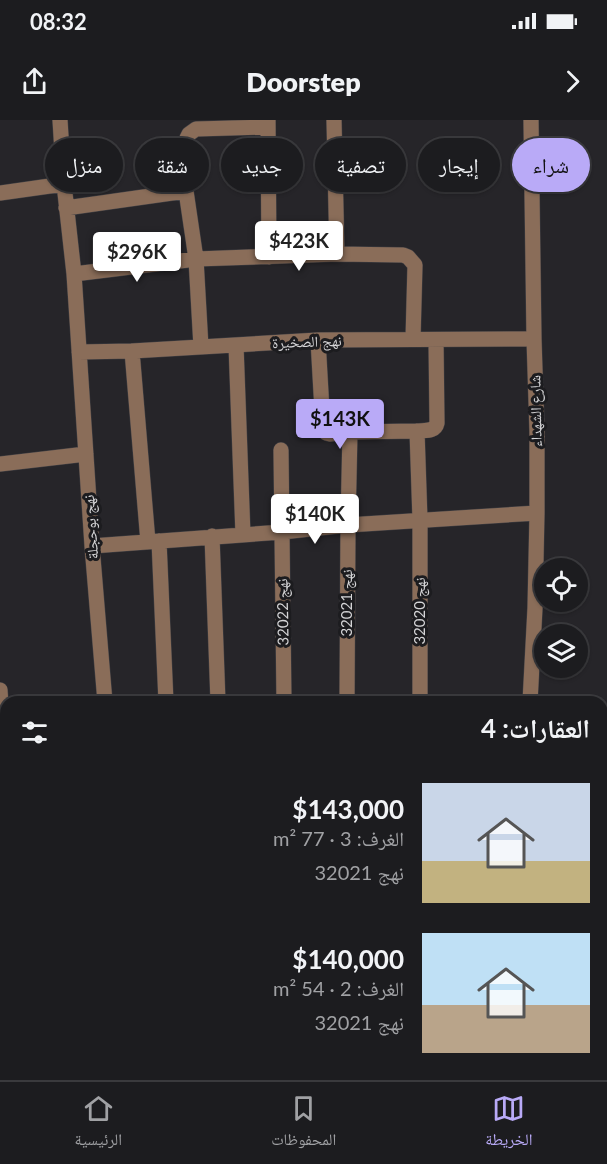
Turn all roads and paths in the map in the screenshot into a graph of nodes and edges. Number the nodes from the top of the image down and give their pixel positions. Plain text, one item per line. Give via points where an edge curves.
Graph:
1 (60, 120) edge
2 (334, 120) edge
3 (531, 120) edge
4 (268, 123) edge
5 (61, 138) edge
6 (187, 138) edge
7 (45, 187) edge
8 (65, 192) edge
9 (179, 192) edge
10 (186, 192) edge
11 (0, 193) edge
12 (66, 208) junction
13 (337, 254) junction
14 (269, 256) junction
15 (195, 259) junction
16 (74, 274) junction
17 (413, 339) junction
18 (534, 339) junction
19 (318, 340) junction
20 (436, 340) junction
21 (236, 345) junction
22 (201, 347) junction
23 (132, 351) junction
24 (80, 352) junction
25 (417, 431) junction
26 (350, 432) junction
27 (281, 450) dead end
28 (86, 454) junction
29 (0, 464) edge
30 (537, 513) junction
31 (420, 520) junction
32 (348, 525) junction
33 (282, 532) junction
34 (243, 535) junction
35 (212, 536) junction
36 (153, 541) junction
37 (92, 546) junction
38 (104, 696) edge
39 (166, 696) edge
40 (218, 696) edge
41 (284, 696) edge
42 (347, 696) edge
43 (420, 696) edge
44 (530, 696) edge

1 - 5 street, نهج بوحجلة
2 - 13 street
3 - 18 street, شارع الشهداء
4 - 6 street via 196,129
4 - 14 street
7 - 11 street
8 - 12 street, نهج بوحجلة
9 - 12 street
10 - 15 street
12 - 16 street, نهج بوحجلة
13 - 14 street
13 - 17 street via 408,257 415,265
14 - 15 street
15 - 16 street
15 - 22 street
16 - 24 street, نهج بوحجلة
17 - 19 street, نهج الصخيرة
17 - 20 street, نهج الصخيرة
18 - 20 street, نهج الصخيرة
18 - 30 street, شارع الشهداء
19 - 21 street, نهج الصخيرة
19 - 26 street via 323,428 330,434
20 - 25 street via 437,423 433,430
21 - 22 street, نهج الصخيرة
21 - 34 street
22 - 23 street, نهج الصخيرة
23 - 24 street, نهج الصخيرة
23 - 36 street
24 - 28 street, نهج بوحجلة
25 - 26 street
25 - 31 street, نهج 32020
26 - 32 street, نهج 32021
27 - 33 street, نهج 32022
28 - 29 street
28 - 37 street, نهج بوحجلة
30 - 31 street
30 - 44 street, شارع الشهداء
31 - 32 street
31 - 43 street, نهج 32020
32 - 33 street
32 - 42 street, نهج 32021
33 - 34 street
33 - 41 street, نهج 32022
34 - 35 street
35 - 36 street
35 - 40 street
36 - 37 street
36 - 39 street
37 - 38 street, نهج بوحجلة

